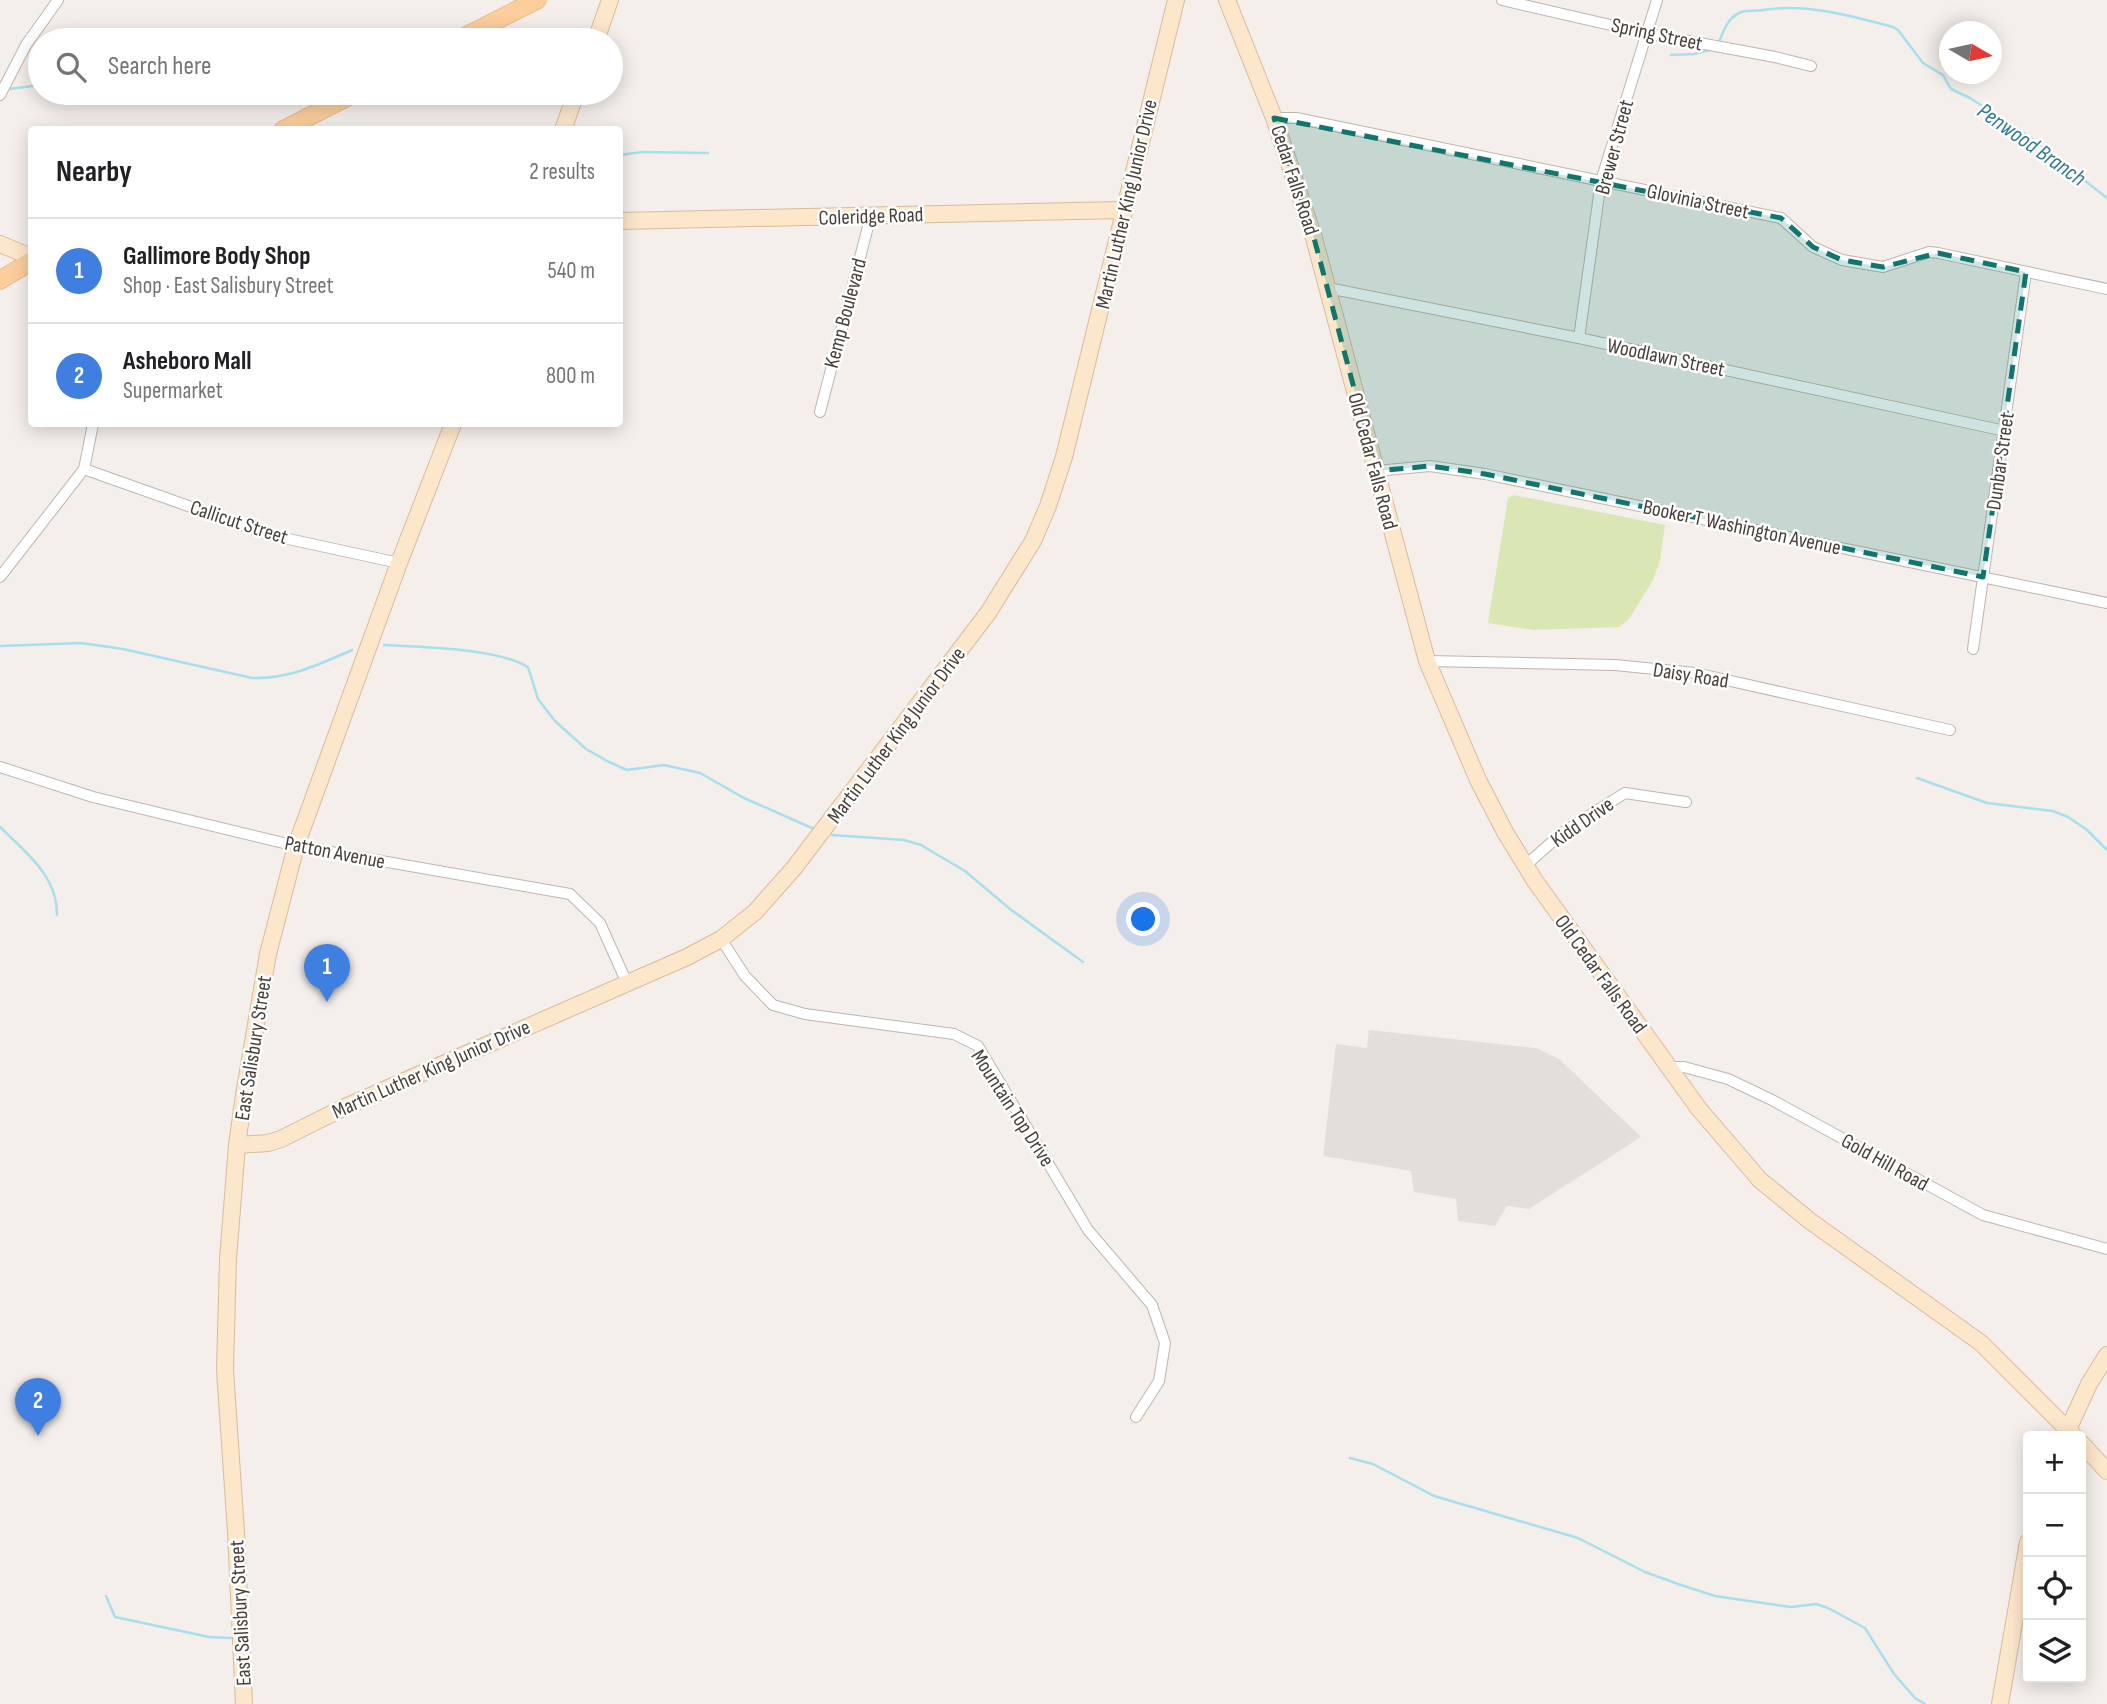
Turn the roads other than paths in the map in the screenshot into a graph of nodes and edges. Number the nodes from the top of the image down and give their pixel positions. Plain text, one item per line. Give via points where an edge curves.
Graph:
1 (58, 0) edge
2 (537, 0) edge
3 (610, 0) edge
4 (1176, 0) edge
5 (1227, 0) edge
6 (1502, 0) edge
7 (1657, 0) edge
8 (38, 28) edge
9 (482, 28) edge
10 (600, 28) edge
11 (1646, 33) junction
12 (28, 42) edge
13 (1811, 66) dead end
14 (0, 95) edge
15 (332, 105) edge
16 (572, 105) edge
17 (1274, 118) junction
18 (291, 126) edge
19 (564, 126) edge
20 (1601, 181) junction
21 (1123, 210) junction
22 (871, 215) junction
23 (623, 222) edge
24 (0, 244) edge
25 (28, 259) edge
26 (28, 263) edge
27 (2026, 272) junction
28 (0, 280) edge
29 (1328, 288) junction
30 (2107, 289) edge
31 (1579, 338) junction
32 (1347, 365) joint
33 (820, 412) dead end
34 (92, 427) edge
35 (452, 427) edge
36 (2005, 431) junction
37 (84, 469) junction
38 (1376, 471) junction
39 (399, 563) junction
40 (0, 577) edge
41 (1983, 578) junction
42 (2107, 603) edge
43 (1973, 649) dead end
44 (1427, 661) junction
45 (1950, 730) dead end
46 (0, 766) edge
47 (1686, 802) dead end
48 (296, 846) junction
49 (1525, 866) junction
50 (721, 939) junction
51 (627, 983) junction
52 (1668, 1067) junction
53 (237, 1145) junction
54 (2107, 1249) edge
55 (2107, 1355) edge
56 (1136, 1418) dead end
57 (2066, 1431) edge
58 (2070, 1431) edge
59 (2086, 1448) edge
60 (2107, 1471) edge
61 (2025, 1557) edge
62 (244, 1704) edge
63 (2000, 1704) edge

1 - 8 street
2 - 9 main road
3 - 10 street
4 - 21 street, Martin Luther King Junior Drive
5 - 17 street, Cedar Falls Road
6 - 11 street, Spring Street
7 - 11 street, Brewer Street
11 - 13 street, Spring Street
11 - 20 street, Brewer Street
12 - 14 street
15 - 18 main road
16 - 19 street
17 - 20 street, Glovinia Street via 1296,118
17 - 29 street, Cedar Falls Road
20 - 27 street, Glovinia Street via 1782,218 1813,247 1842,260 1883,267 1938,253
20 - 31 street, Brewer Street
21 - 22 street, Coleridge Road
21 - 50 street, Martin Luther King Junior Drive via 1061,470 1023,560 959,652 794,868 755,912
22 - 23 street, Coleridge Road
22 - 33 street, Kemp Boulevard
24 - 25 street
26 - 28 main road
27 - 30 street, Glovinia Street
27 - 36 street, Dunbar Street
29 - 31 street, Woodlawn Street
29 - 32 street, Cedar Falls Road
31 - 36 street, Woodlawn Street
32 - 38 street, Old Cedar Falls Road
34 - 37 street
35 - 39 street, East Salisbury Street
36 - 41 street, Dunbar Street
37 - 39 street, Callicut Street via 270,535
37 - 40 street
38 - 41 street, Booker T Washington Avenue via 1430,466 1485,474
38 - 44 street, Old Cedar Falls Road
39 - 48 street, East Salisbury Street
41 - 42 street, Booker T Washington Avenue
41 - 43 street, Dunbar Street
44 - 45 street, Daisy Road via 1615,665 1695,673
44 - 49 street, Old Cedar Falls Road via 1478,780
46 - 48 street, Patton Avenue via 93,797
47 - 49 street, Kidd Drive via 1625,793 1563,832
48 - 51 street, Patton Avenue via 570,894 600,923
48 - 53 street, East Salisbury Street via 268,954
49 - 52 street, Old Cedar Falls Road
50 - 51 street, Martin Luther King Junior Drive
50 - 56 street, Mountain Top Drive via 745,976 773,1004 804,1014 954,1034 978,1046 1088,1230 1152,1305 1165,1343 1159,1381
51 - 53 street, Martin Luther King Junior Drive via 281,1139
52 - 54 street, Gold Hill Road via 1728,1079 1983,1215
52 - 57 street, Old Cedar Falls Road via 1740,1159 1768,1187 1981,1343
53 - 62 street, East Salisbury Street via 225,1370
55 - 58 street via 2089,1384
59 - 60 street
61 - 63 street

